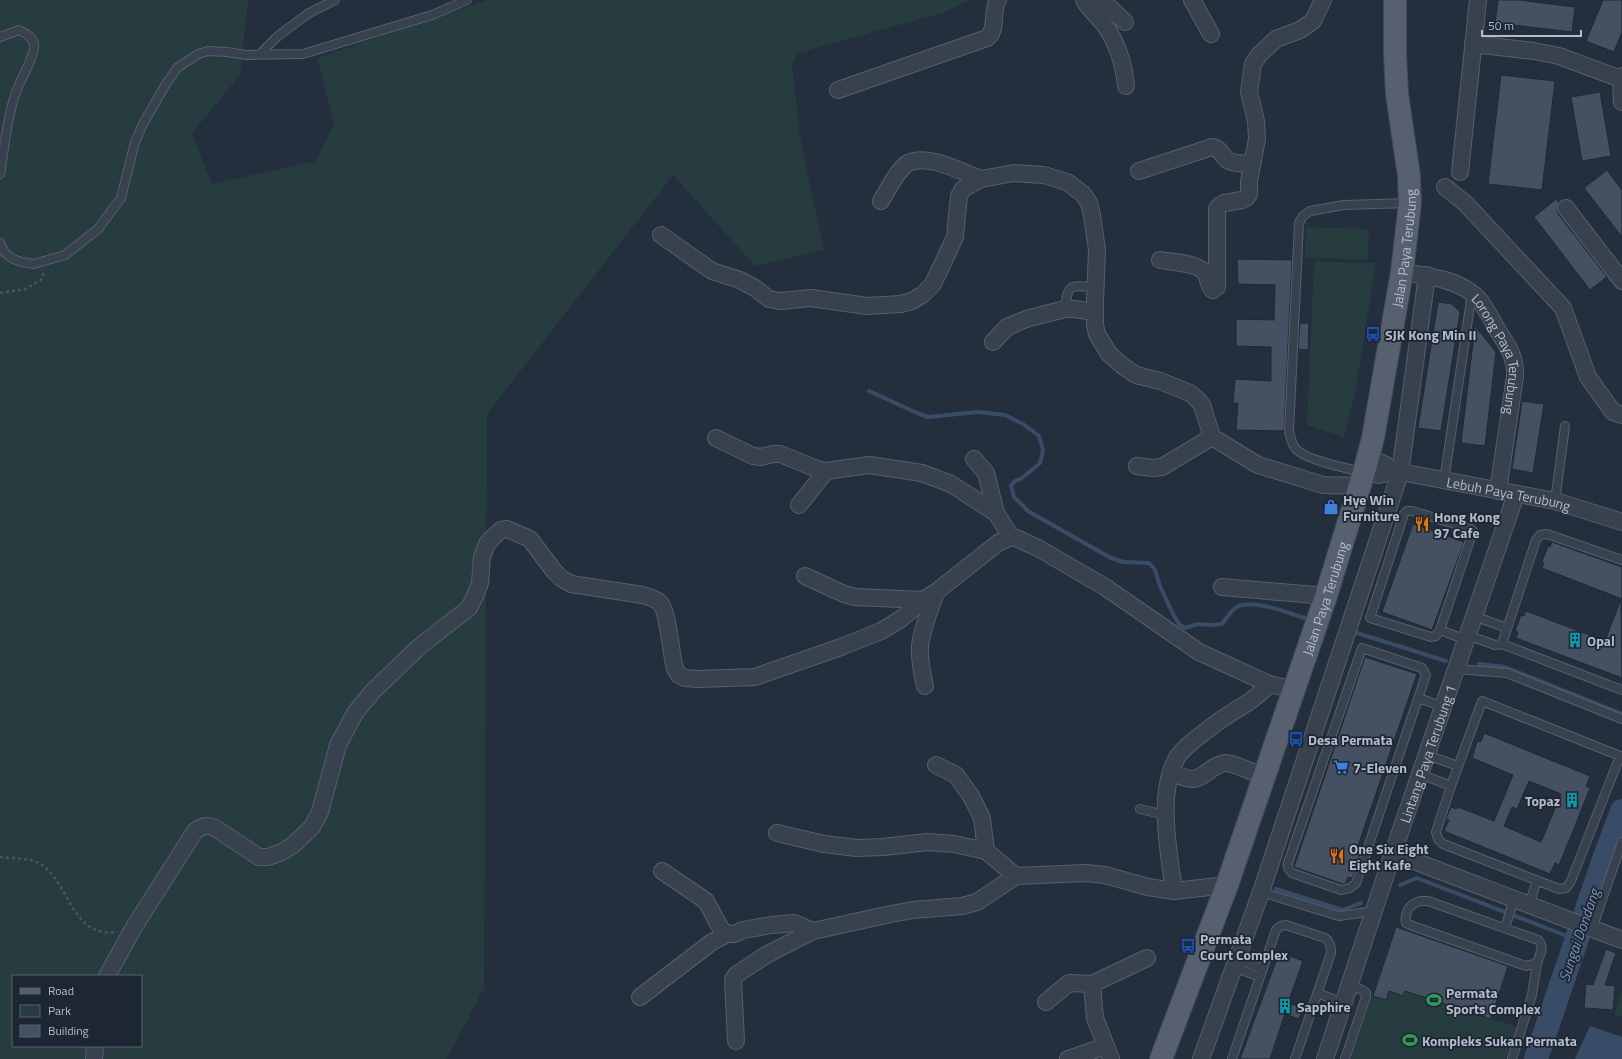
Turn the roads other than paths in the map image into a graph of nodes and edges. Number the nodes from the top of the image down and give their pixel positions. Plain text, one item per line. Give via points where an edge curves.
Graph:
1 (335, 0) edge
2 (467, 0) edge
3 (998, 0) edge
4 (1084, 0) edge
5 (1100, 0) edge
6 (1192, 0) edge
7 (1323, 0) edge
8 (1395, 0) edge
9 (1478, 0) edge
10 (1125, 22) dead end
11 (1211, 34) dead end
12 (0, 37) edge
13 (1473, 44) junction
14 (259, 55) junction
15 (1621, 77) edge
16 (1126, 86) dead end
17 (838, 90) dead end
18 (1622, 102) edge
19 (1252, 163) junction
20 (1139, 171) dead end
21 (1460, 172) dead end
22 (0, 174) edge
23 (981, 179) junction
24 (1445, 186) dead end
25 (881, 201) dead end
26 (1410, 203) junction
27 (1566, 208) dead end
28 (661, 236) dead end
29 (0, 243) edge
30 (1160, 260) dead end
31 (1402, 272) junction
32 (1427, 275) junction
33 (1622, 281) edge
34 (1095, 287) junction
35 (1472, 293) junction
36 (1066, 309) junction
37 (1094, 312) junction
38 (993, 342) dead end
39 (1622, 415) edge
40 (1565, 426) dead end
41 (1212, 436) junction
42 (716, 438) dead end
43 (974, 459) dead end
44 (1137, 466) dead end
45 (826, 471) junction
46 (1364, 472) junction
47 (1397, 472) junction
48 (1444, 481) junction
49 (1498, 491) junction
50 (1516, 494) junction
51 (1554, 501) junction
52 (799, 506) dead end
53 (996, 513) junction
54 (1622, 522) edge
55 (1011, 537) junction
56 (1622, 560) edge
57 (805, 576) dead end
58 (1222, 587) dead end
59 (929, 596) junction
60 (1326, 596) junction
61 (1353, 613) junction
62 (1474, 616) junction
63 (1370, 618) junction
64 (1508, 628) junction
65 (1440, 630) junction
66 (1467, 637) junction
67 (1502, 644) junction
68 (1456, 669) junction
69 (1269, 684) junction
70 (925, 686) dead end
71 (1294, 690) junction
72 (1622, 690) edge
73 (1419, 698) junction
74 (1443, 707) junction
75 (1622, 719) edge
76 (1427, 755) junction
77 (936, 765) dead end
78 (1458, 766) junction
79 (1172, 773) junction
80 (1420, 774) junction
81 (1264, 776) junction
82 (1451, 786) junction
83 (1140, 810) dead end
84 (1165, 815) junction
85 (777, 833) dead end
86 (1622, 842) edge
87 (1276, 844) junction
88 (1293, 850) junction
89 (986, 851) junction
90 (1393, 853) junction
91 (662, 871) dead end
92 (1016, 876) junction
93 (1537, 880) junction
94 (1227, 885) junction
95 (1174, 891) junction
96 (1261, 892) junction
97 (1516, 907) junction
98 (1374, 911) junction
99 (1505, 928) junction
100 (1592, 929) junction
101 (813, 931) junction
102 (727, 934) junction
103 (1622, 940) edge
104 (1147, 958) dead end
105 (1235, 963) junction
106 (1537, 963) junction
107 (1263, 969) junction
108 (107, 975) edge
109 (1260, 977) junction
110 (1092, 984) junction
111 (1349, 985) junction
112 (1317, 993) junction
113 (640, 997) dead end
114 (1046, 1002) dead end
115 (1343, 1003) junction
116 (736, 1041) dead end
117 (95, 1047) edge
118 (1108, 1053) edge
119 (94, 1059) edge
120 (1068, 1059) edge
121 (1161, 1059) edge
122 (1201, 1059) edge
123 (1232, 1059) edge
124 (1295, 1059) edge
125 (1324, 1059) edge
126 (1345, 1059) edge
127 (1512, 1059) edge

1 - 14 lane via 309,13 278,36
2 - 14 lane via 432,15 303,54
3 - 17 street via 994,9 992,31 987,38
4 - 16 street via 1106,26 1118,50
5 - 10 street
6 - 11 street
7 - 19 street via 1313,21 1300,30 1276,39 1253,64 1249,92 1256,121 1257,139
8 - 26 main road, Jalan Paya Terubung via 1397,94 1409,176
9 - 13 street
12 - 22 lane via 19,30 30,36 34,45 33,55 12,102
13 - 15 street via 1558,56
13 - 21 street
14 - 29 lane via 208,51 198,54 177,68 144,122 135,142 121,198 98,229 65,255 34,264 22,262 5,253
15 - 18 street
19 - 20 street via 1230,162 1212,147
19 - 30 street via 1246,198 1224,203 1217,209 1217,287 1213,290 1204,271 1196,266
23 - 25 street via 936,162 917,160 901,169
23 - 28 street via 963,189 959,196 955,237 933,284 922,295 901,304 867,306 811,298 780,301 768,299 740,280 712,271
23 - 34 street via 1014,173 1032,173 1068,182 1077,189 1089,202 1092,215 1097,250
24 - 39 street via 1465,202 1563,308 1588,377 1613,412
26 - 31 main road, Jalan Paya Terubung
26 - 46 lane via 1344,205 1310,211 1299,223 1291,440 1296,450 1307,456 1334,466
27 - 33 street
31 - 32 street, Lorong Paya Terubung
31 - 46 main road, Jalan Paya Terubung via 1385,373
32 - 35 street, Lorong Paya Terubung via 1461,286
32 - 47 street
34 - 36 lane via 1070,288 1067,292
34 - 37 street
35 - 48 lane
35 - 49 street, Lorong Paya Terubung via 1481,302 1510,350 1515,367
36 - 37 street
36 - 38 street via 1015,323 1007,327
37 - 41 street via 1097,334 1109,354 1136,375 1160,381 1194,396 1202,405
40 - 51 lane
41 - 44 street via 1162,467
41 - 46 street via 1258,465 1323,485
42 - 45 street via 753,456 780,454 817,470
43 - 53 street via 989,478
45 - 52 street
45 - 53 street via 869,465 922,472 951,484
46 - 47 street, Lebuh Paya Terubung via 1382,463
46 - 60 main road, Jalan Paya Terubung
47 - 48 street, Lebuh Paya Terubung
47 - 61 street
48 - 49 street, Lebuh Paya Terubung
49 - 50 street, Lebuh Paya Terubung
50 - 51 street, Lebuh Paya Terubung
50 - 62 street, Lintang Paya Terubung 1
51 - 54 street, Lebuh Paya Terubung
53 - 55 street
55 - 59 street via 998,543
55 - 69 street via 1038,548 1105,587 1199,652
56 - 64 lane via 1547,534 1540,535 1536,540
57 - 59 street via 855,597
58 - 60 street
59 - 70 street via 920,646
59 - 108 street via 881,632 755,677 685,678 675,669 665,613 661,604 654,598 571,584 554,571 530,540 507,529 501,530 487,544 482,557 480,583 469,608 420,646 373,691 355,713 338,745 320,812 312,828 293,846 268,857 259,857 208,825 195,830
60 - 71 main road, Jalan Paya Terubung
61 - 63 lane
61 - 87 street
62 - 64 lane
62 - 66 street, Lintang Paya Terubung 1
63 - 65 lane via 1431,637 1436,636
63 - 65 lane via 1404,514 1412,511 1471,528 1473,531
64 - 67 lane
65 - 66 lane
66 - 67 lane via 1495,645
66 - 68 street, Lintang Paya Terubung 1
67 - 72 lane
68 - 74 street, Lintang Paya Terubung 1
68 - 75 lane via 1507,673
69 - 71 street
69 - 79 street via 1260,695 1229,714 1188,745 1178,756
71 - 81 main road, Jalan Paya Terubung
73 - 74 lane
73 - 88 lane via 1356,883 1341,890 1292,873 1288,864
73 - 88 lane via 1426,675 1422,668 1362,648
74 - 76 street, Lintang Paya Terubung 1
76 - 78 lane
76 - 80 street, Lintang Paya Terubung 1
77 - 89 street via 956,775 971,796 982,818
78 - 82 lane
78 - 93 lane via 1482,701 1620,756 1571,881 1566,888 1559,889
79 - 81 street via 1190,779 1197,778 1215,766 1227,763
79 - 84 street
80 - 82 lane
80 - 90 street, Lintang Paya Terubung 1
81 - 94 main road, Jalan Paya Terubung
82 - 93 lane via 1436,832 1438,839 1443,844
83 - 84 lane
84 - 95 street
85 - 89 street via 824,844 857,848 927,842 954,844
86 - 100 lane
87 - 88 lane
87 - 96 street
89 - 92 street
90 - 97 street
90 - 98 street, Lintang Paya Terubung 1
91 - 102 street via 706,901 721,929
92 - 95 street via 1085,873 1105,875
92 - 101 street via 977,902 962,906 913,910
93 - 97 lane
94 - 95 street
94 - 121 main road, Jalan Paya Terubung
96 - 98 lane via 1339,916
96 - 105 street
97 - 99 lane
97 - 100 street via 1558,916
98 - 111 street, Lintang Paya Terubung 1
99 - 106 lane via 1538,940 1542,950
99 - 106 lane via 1428,901 1412,904 1405,919 1410,925 1526,966
100 - 103 street
101 - 102 street via 794,923
101 - 116 street via 766,955 736,975 733,980
102 - 113 street via 712,942
104 - 110 street
105 - 107 lane
105 - 109 lane
105 - 122 street
106 - 127 lane via 1532,995
107 - 109 lane
107 - 112 lane via 1278,926 1286,925 1325,938 1330,942 1331,953
109 - 123 lane
110 - 114 street via 1069,983
110 - 118 street via 1095,1018
111 - 115 street, Lintang Paya Terubung 1
111 - 126 lane via 1362,990 1366,997
112 - 115 lane
112 - 124 lane
115 - 125 street, Lintang Paya Terubung 1
117 - 119 street
118 - 120 street

